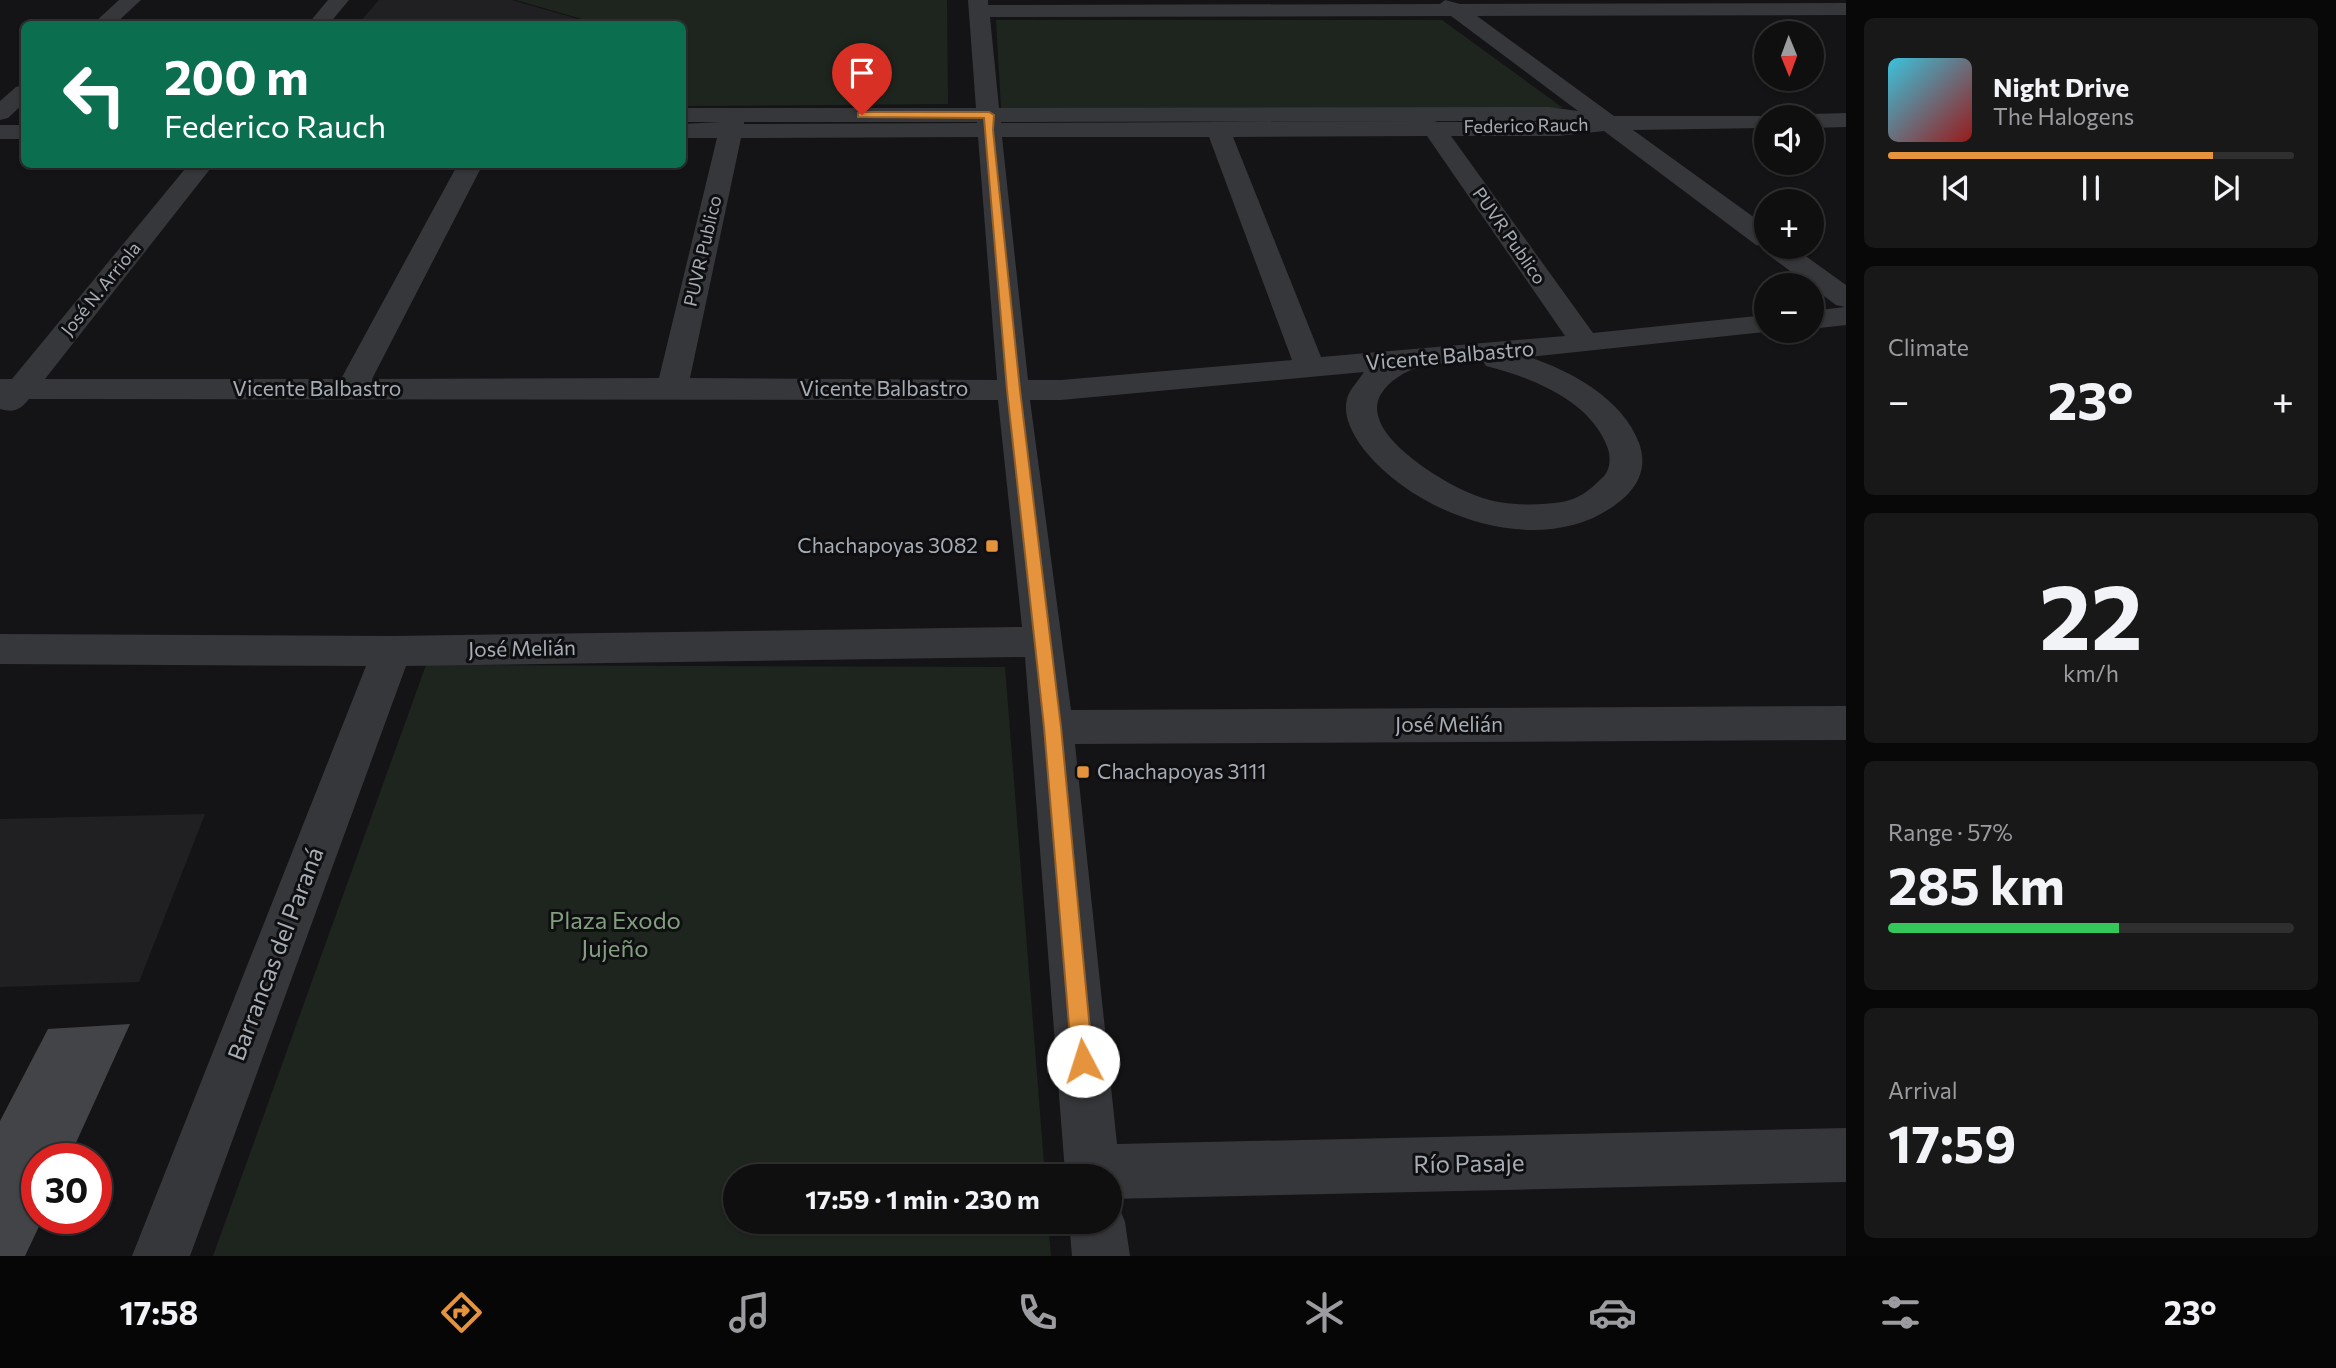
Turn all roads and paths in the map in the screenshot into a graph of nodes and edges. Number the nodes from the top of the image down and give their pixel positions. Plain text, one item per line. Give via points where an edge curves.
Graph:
1 (131, 0) edge
2 (339, 0) edge
3 (1448, 5) edge
4 (978, 6) edge
5 (1846, 9) edge
6 (106, 21) edge
7 (321, 21) edge
8 (21, 95) edge
9 (0, 114) edge
10 (21, 116) edge
11 (686, 116) edge
12 (1846, 120) edge
13 (1754, 121) edge
14 (1824, 121) edge
15 (732, 122) junction
16 (989, 122) junction
17 (1610, 123) junction
18 (1433, 128) junction
19 (1218, 129) junction
20 (686, 130) edge
21 (0, 132) edge
22 (21, 132) edge
23 (199, 168) edge
24 (469, 168) edge
25 (1754, 230) edge
26 (1792, 259) edge
27 (1846, 299) edge
28 (1846, 316) edge
29 (1824, 319) edge
30 (1754, 325) edge
31 (1585, 343) junction
32 (1453, 355) junction
33 (1410, 359) junction
34 (1310, 368) junction
35 (672, 388) junction
36 (11, 389) edge
37 (351, 389) junction
38 (1013, 390) junction
39 (0, 414) edge
40 (1043, 642) junction
41 (0, 649) edge
42 (392, 651) junction
43 (1846, 723) edge
44 (1053, 727) junction
45 (1846, 1155) edge
46 (1092, 1164) edge
47 (1122, 1189) edge
48 (1099, 1234) edge
49 (161, 1256) edge
50 (1101, 1256) edge

1 - 6 street
2 - 7 street
3 - 4 street
3 - 5 street
3 - 17 street
4 - 16 street
8 - 9 street
9 - 10 street
11 - 15 street, Federico Rauch
12 - 14 street
13 - 17 street, Federico Rauch
15 - 16 street, Federico Rauch
15 - 20 street, Federico Rauch
15 - 35 street, PUVR Publico
16 - 17 street, Federico Rauch via 1549,114
16 - 19 street, Federico Rauch
16 - 38 street
17 - 18 street, Federico Rauch via 1558,129
17 - 25 street
18 - 19 street, Federico Rauch
18 - 31 street, PUVR Publico
19 - 34 street
21 - 22 street
23 - 36 street, José N. Arriola
24 - 37 street
26 - 27 street
28 - 29 street
30 - 31 street, Vicente Balbastro
31 - 32 street, Vicente Balbastro
32 - 33 street, Vicente Balbastro
32 - 33 street via 1506,360 1538,370 1581,393 1603,411 1622,436 1627,463 1622,482 1589,507 1550,515 1508,515 1466,506 1415,480 1376,445 1365,425 1363,408 1376,379
33 - 34 street, Vicente Balbastro
34 - 38 street, Vicente Balbastro via 1061,390
35 - 37 street, Vicente Balbastro
35 - 38 street, Vicente Balbastro
36 - 37 street, Vicente Balbastro
36 - 39 street, José N. Arriola
38 - 40 street
40 - 42 street, José Melián
40 - 44 street
41 - 42 street, José Melián
42 - 49 street, Barrancas del Paraná
43 - 44 street, José Melián
44 - 46 street
45 - 47 street, Río Pasaje
48 - 50 street

